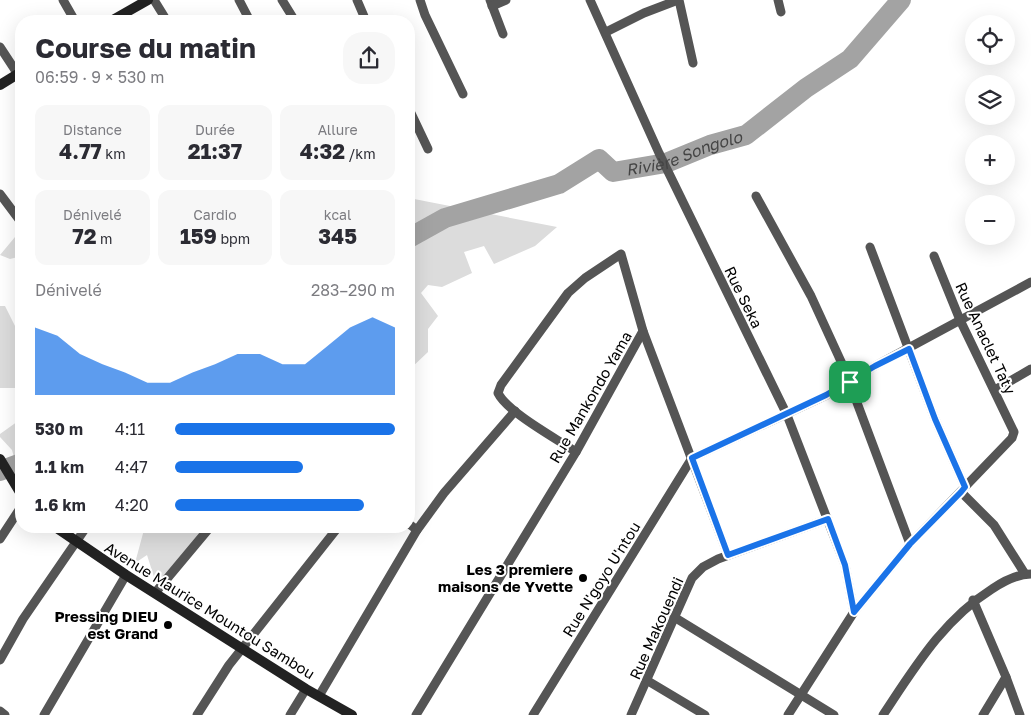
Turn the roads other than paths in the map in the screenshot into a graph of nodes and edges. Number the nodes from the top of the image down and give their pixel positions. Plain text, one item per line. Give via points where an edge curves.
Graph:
1 (63, 0) edge
2 (148, 0) edge
3 (154, 0) edge
4 (239, 0) edge
5 (282, 0) edge
6 (357, 0) edge
7 (420, 0) edge
8 (506, 0) edge
9 (590, 0) edge
10 (678, 0) edge
11 (778, 0) edge
12 (491, 3) edge
13 (781, 12) dead end
14 (72, 15) edge
15 (121, 15) edge
16 (163, 15) edge
17 (247, 15) edge
18 (291, 15) edge
19 (363, 15) edge
20 (606, 32) junction
21 (503, 34) dead end
22 (0, 47) edge
23 (693, 63) dead end
24 (15, 68) edge
25 (15, 78) edge
26 (0, 85) edge
27 (463, 94) dead end
28 (415, 122) edge
29 (428, 149) dead end
30 (0, 194) edge
31 (756, 196) dead end
32 (15, 214) edge
33 (870, 247) dead end
34 (934, 256) dead end
35 (1031, 282) edge
36 (960, 320) junction
37 (643, 331) junction
38 (909, 349) junction
39 (1031, 368) edge
40 (850, 382) junction
41 (995, 390) junction
42 (515, 411) junction
43 (787, 415) junction
44 (576, 452) junction
45 (692, 458) junction
46 (0, 460) edge
47 (15, 484) edge
48 (963, 489) junction
49 (15, 516) edge
50 (828, 519) junction
51 (417, 530) joint
52 (63, 533) edge
53 (82, 533) edge
54 (205, 533) edge
55 (334, 533) edge
56 (0, 539) edge
57 (75, 542) junction
58 (910, 544) junction
59 (728, 555) junction
60 (1028, 574) edge
61 (126, 575) junction
62 (155, 593) junction
63 (974, 600) junction
64 (854, 612) junction
65 (674, 617) junction
66 (244, 649) junction
67 (0, 660) edge
68 (1006, 676) junction
69 (648, 681) junction
70 (306, 689) junction
71 (801, 695) junction
72 (319, 696) junction
73 (0, 711) edge
74 (6, 715) edge
75 (44, 715) edge
76 (197, 715) edge
77 (290, 715) edge
78 (352, 715) edge
79 (416, 715) edge
80 (533, 715) edge
81 (631, 715) edge
82 (705, 715) edge
83 (788, 715) edge
84 (834, 715) edge
85 (883, 715) edge
86 (983, 715) edge
87 (1020, 715) edge

1 - 14 street
2 - 15 street
3 - 16 street
4 - 17 street
5 - 18 street
6 - 19 street
7 - 27 street
8 - 12 street
9 - 20 street, Rue Seka
10 - 20 street
10 - 23 street
11 - 13 street
12 - 21 street
20 - 43 street, Rue Seka via 666,169
22 - 24 street
25 - 26 street
28 - 29 street
30 - 32 street
31 - 40 street via 811,296
33 - 38 street
34 - 36 street, Rue Anaclet Taty
35 - 36 street
36 - 38 street
36 - 41 street, Rue Anaclet Taty
37 - 42 street via 621,254 568,293 501,385 498,393 501,400
37 - 44 street, Rue Mankondo Yama
37 - 45 street, Rue Mankondo Yama
38 - 40 street
38 - 48 street
39 - 41 street
40 - 43 street
40 - 58 street
41 - 48 street, Rue Anaclet Taty via 1014,432 1012,438
42 - 44 street
42 - 51 street via 444,493
43 - 45 street
43 - 50 street, Rue Seka
44 - 79 street, Rue Mankondo Yama
45 - 59 street, Rue Mankondo Yama
45 - 80 street, Rue N'goyo U'ntou
46 - 47 street
48 - 58 street
48 - 60 street via 994,525
49 - 56 street
50 - 59 street, Rue Makouendi
50 - 64 street, Rue Seka via 845,565
51 - 72 street
52 - 57 street, Avenue Maurice Mountou Sambou
53 - 57 street
54 - 62 street
55 - 66 street
57 - 61 street, Avenue Maurice Mountou Sambou
57 - 67 street via 23,619
58 - 64 street
59 - 65 street, Rue Makouendi via 703,567 692,578
60 - 63 street via 1004,581
61 - 62 street, Avenue Maurice Mountou Sambou
61 - 75 street
62 - 66 street, Avenue Maurice Mountou Sambou
63 - 68 street
63 - 85 street via 932,641
64 - 71 street
65 - 69 street, Rue Makouendi
65 - 71 street
66 - 70 street, Avenue Maurice Mountou Sambou
66 - 76 street via 220,678
68 - 86 street
68 - 87 street
69 - 81 street, Rue Makouendi
69 - 82 street
70 - 72 street, Avenue Maurice Mountou Sambou
70 - 77 street
71 - 83 street
71 - 84 street
72 - 78 street, Avenue Maurice Mountou Sambou
73 - 74 street

